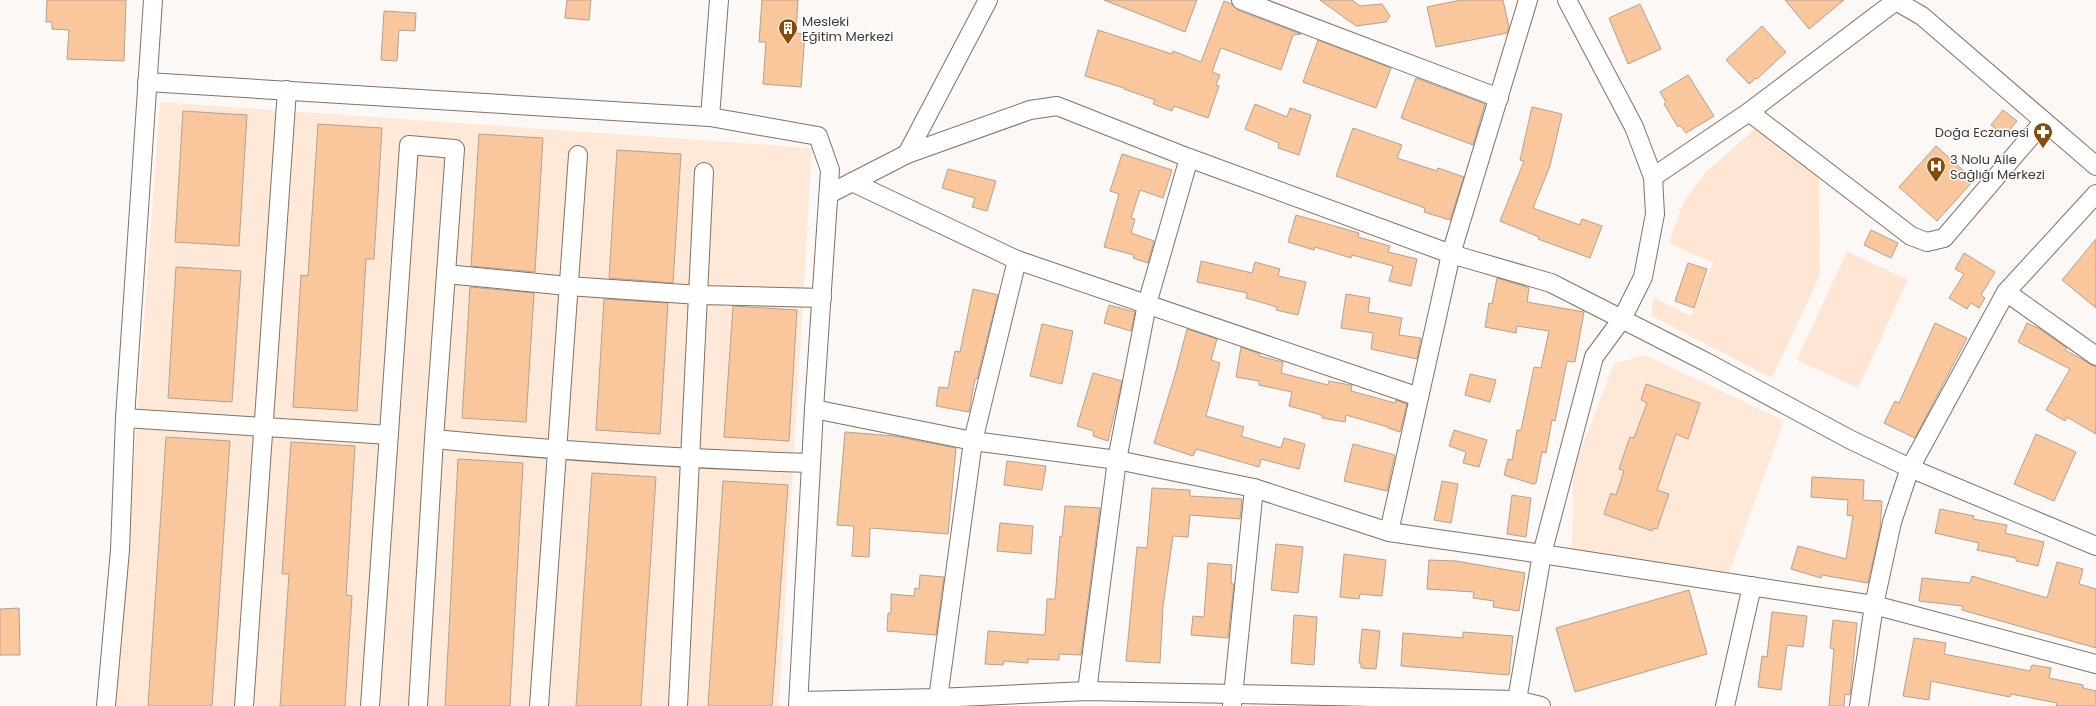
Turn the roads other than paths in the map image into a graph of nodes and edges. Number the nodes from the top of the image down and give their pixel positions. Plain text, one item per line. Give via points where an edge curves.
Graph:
1 (153, 0) edge
2 (719, 0) edge
3 (988, 0) edge
4 (1241, 0) edge
5 (1528, 0) edge
6 (1566, 0) edge
7 (1888, 3) edge
8 (147, 82) junction
9 (287, 90) junction
10 (1498, 98) junction
11 (1749, 112) junction
12 (710, 117) junction
13 (2044, 121) junction
14 (906, 154) junction
15 (578, 155) dead end
16 (1189, 158) junction
17 (2096, 166) edge
18 (704, 172) dead end
19 (1653, 177) junction
20 (852, 182) junction
21 (829, 194) junction
22 (2096, 194) edge
23 (1451, 254) junction
24 (1017, 260) junction
25 (446, 274) junction
26 (568, 286) junction
27 (2006, 292) junction
28 (698, 295) junction
29 (822, 298) junction
30 (1147, 304) junction
31 (1622, 319) junction
32 (2096, 356) edge
33 (1419, 397) junction
34 (814, 409) junction
35 (125, 418) junction
36 (263, 426) junction
37 (389, 435) junction
38 (434, 439) junction
39 (973, 441) junction
40 (557, 451) junction
41 (692, 460) junction
42 (1117, 460) junction
43 (811, 463) junction
44 (1910, 468) junction
45 (1254, 488) junction
46 (1389, 532) junction
47 (2096, 546) edge
48 (1542, 554) junction
49 (1752, 586) junction
50 (1874, 605) junction
51 (2096, 664) edge
52 (1087, 691) junction
53 (1232, 699) edge
54 (937, 702) edge
55 (1516, 703) edge
56 (798, 704) edge
57 (106, 706) edge
58 (244, 706) edge
59 (370, 706) edge
60 (418, 706) edge
61 (539, 706) edge
62 (678, 706) edge
63 (1541, 706) edge
64 (1725, 706) edge
65 (1859, 706) edge

1 - 8 street
2 - 12 street
3 - 14 street
4 - 10 street
5 - 10 street
6 - 19 street via 1634,127
7 - 11 street
7 - 13 street via 1922,16
8 - 9 street
8 - 35 street
9 - 12 street
9 - 36 street
10 - 23 street
11 - 13 street via 1911,236 1927,242 1944,238
11 - 19 street
12 - 21 street via 818,136 830,170
13 - 17 street
14 - 16 street via 1030,110 1057,106
14 - 20 street
15 - 26 street
16 - 23 street
16 - 30 street
18 - 28 street
19 - 31 street via 1655,214 1642,277
20 - 21 street
20 - 24 street
21 - 29 street
22 - 27 street
23 - 31 street via 1551,283
23 - 33 street
24 - 30 street
24 - 39 street
25 - 26 street
25 - 37 street via 455,149 409,145
25 - 38 street
26 - 28 street
26 - 40 street
27 - 32 street
27 - 44 street
28 - 29 street
28 - 41 street
29 - 34 street
30 - 33 street
30 - 42 street
31 - 44 street via 1851,440
31 - 48 street via 1594,357
33 - 46 street
34 - 39 street
34 - 43 street
35 - 36 street
35 - 57 street via 120,550
36 - 37 street
36 - 58 street
37 - 59 street
38 - 40 street
38 - 60 street
39 - 42 street
39 - 54 street
40 - 41 street
40 - 61 street
41 - 43 street
41 - 62 street
42 - 45 street
42 - 52 street
43 - 56 street
44 - 47 street
44 - 50 street via 1892,522
45 - 46 street
45 - 53 street
46 - 48 street
48 - 49 street
48 - 55 street
49 - 50 street
49 - 64 street
50 - 51 street
50 - 65 street
52 - 53 street
52 - 54 street
53 - 55 street
54 - 56 street
55 - 63 street

